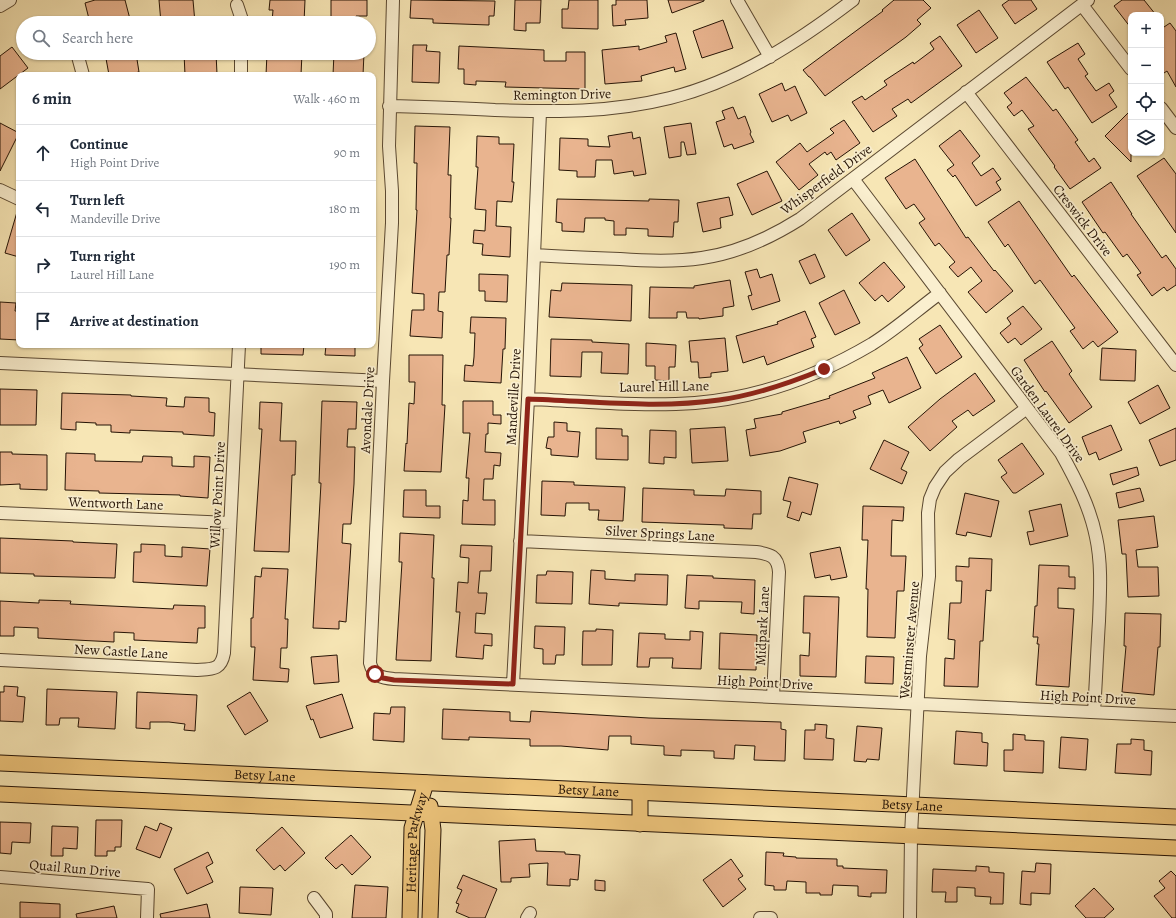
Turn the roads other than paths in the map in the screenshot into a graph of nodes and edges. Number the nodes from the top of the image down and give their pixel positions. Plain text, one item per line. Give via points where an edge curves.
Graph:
1 (393, 0) edge
2 (737, 0) edge
3 (853, 0) edge
4 (1085, 2) edge
5 (236, 5) dead end
6 (240, 16) edge
7 (770, 57) junction
8 (79, 60) edge
9 (242, 60) edge
10 (1128, 65) edge
11 (82, 72) edge
12 (241, 72) edge
13 (966, 92) junction
14 (389, 106) junction
15 (540, 112) junction
16 (1164, 112) edge
17 (1176, 128) edge
18 (853, 179) junction
19 (0, 190) edge
20 (16, 198) edge
21 (535, 255) junction
22 (940, 293) junction
23 (239, 348) edge
24 (0, 364) edge
25 (1176, 365) edge
26 (237, 374) junction
27 (383, 381) junction
28 (528, 399) junction
29 (1027, 408) junction
30 (0, 513) edge
31 (230, 522) junction
32 (520, 541) junction
33 (779, 579) joint
34 (225, 646) joint
35 (371, 653) joint
36 (0, 660) edge
37 (513, 684) junction
38 (773, 697) junction
39 (918, 705) junction
40 (1094, 712) junction
41 (1176, 716) edge
42 (0, 763) edge
43 (426, 783) junction
44 (0, 794) edge
45 (640, 794) junction
46 (913, 805) junction
47 (424, 814) junction
48 (1176, 818) edge
49 (640, 824) junction
50 (911, 835) junction
51 (1176, 848) edge
52 (0, 877) edge
53 (314, 898) dead end
54 (147, 918) edge
55 (326, 918) edge
56 (410, 918) edge
57 (430, 918) edge
58 (910, 918) edge

1 - 14 street, Avondale Drive
2 - 7 street
3 - 7 street, Remington Drive via 815,29
4 - 10 street
4 - 13 street, Whisperfield Drive
5 - 6 street
7 - 15 street, Remington Drive via 727,78 671,98 608,109
8 - 11 street
9 - 12 street
13 - 18 street, Whisperfield Drive
13 - 25 street, Creswick Drive
14 - 15 street, Remington Drive
14 - 27 street, Avondale Drive via 392,223
15 - 21 street, Mandeville Drive
16 - 17 street
18 - 21 street, Whisperfield Drive via 788,226 749,246 716,255 655,261
18 - 22 street, Garden Laurel Drive
19 - 20 street
21 - 28 street, Mandeville Drive
22 - 28 street, Laurel Hill Lane via 887,334 852,355 799,379 749,394 720,400 663,404
22 - 29 street, Garden Laurel Drive
23 - 26 street, Willow Point Drive
24 - 26 street
26 - 27 street
26 - 31 street, Willow Point Drive
27 - 35 street, Avondale Drive
28 - 32 street, Mandeville Drive
29 - 39 street, Westminster Avenue via 945,472 930,499 929,576 920,656
29 - 40 street, Garden Laurel Drive via 1061,453 1073,475 1084,498 1096,538 1100,594
30 - 31 street, Wentworth Lane
31 - 34 street, Willow Point Drive
32 - 33 street, Silver Springs Lane via 766,554 776,559 779,565
32 - 37 street, Mandeville Drive
33 - 38 street, Midpark Lane
34 - 36 street, New Castle Lane via 223,660 214,669
35 - 37 street, High Point Drive via 372,669 383,678
37 - 38 street, High Point Drive
38 - 39 street, High Point Drive
39 - 40 street, High Point Drive
39 - 46 street, Westminster Avenue
40 - 41 street, High Point Drive
42 - 43 main road, Betsy Lane
43 - 45 main road, Betsy Lane
43 - 47 main road, Heritage Parkway
44 - 47 main road
45 - 46 main road, Betsy Lane
45 - 49 main road
46 - 48 main road, Betsy Lane
46 - 50 street, Westminster Avenue
47 - 49 main road
47 - 56 main road, Heritage Parkway via 412,828
47 - 57 main road, Heritage Parkway via 433,830
49 - 50 main road
50 - 51 main road
50 - 58 street, Westminster Avenue
52 - 54 street, Quail Run Drive via 148,889
53 - 55 street via 326,914

